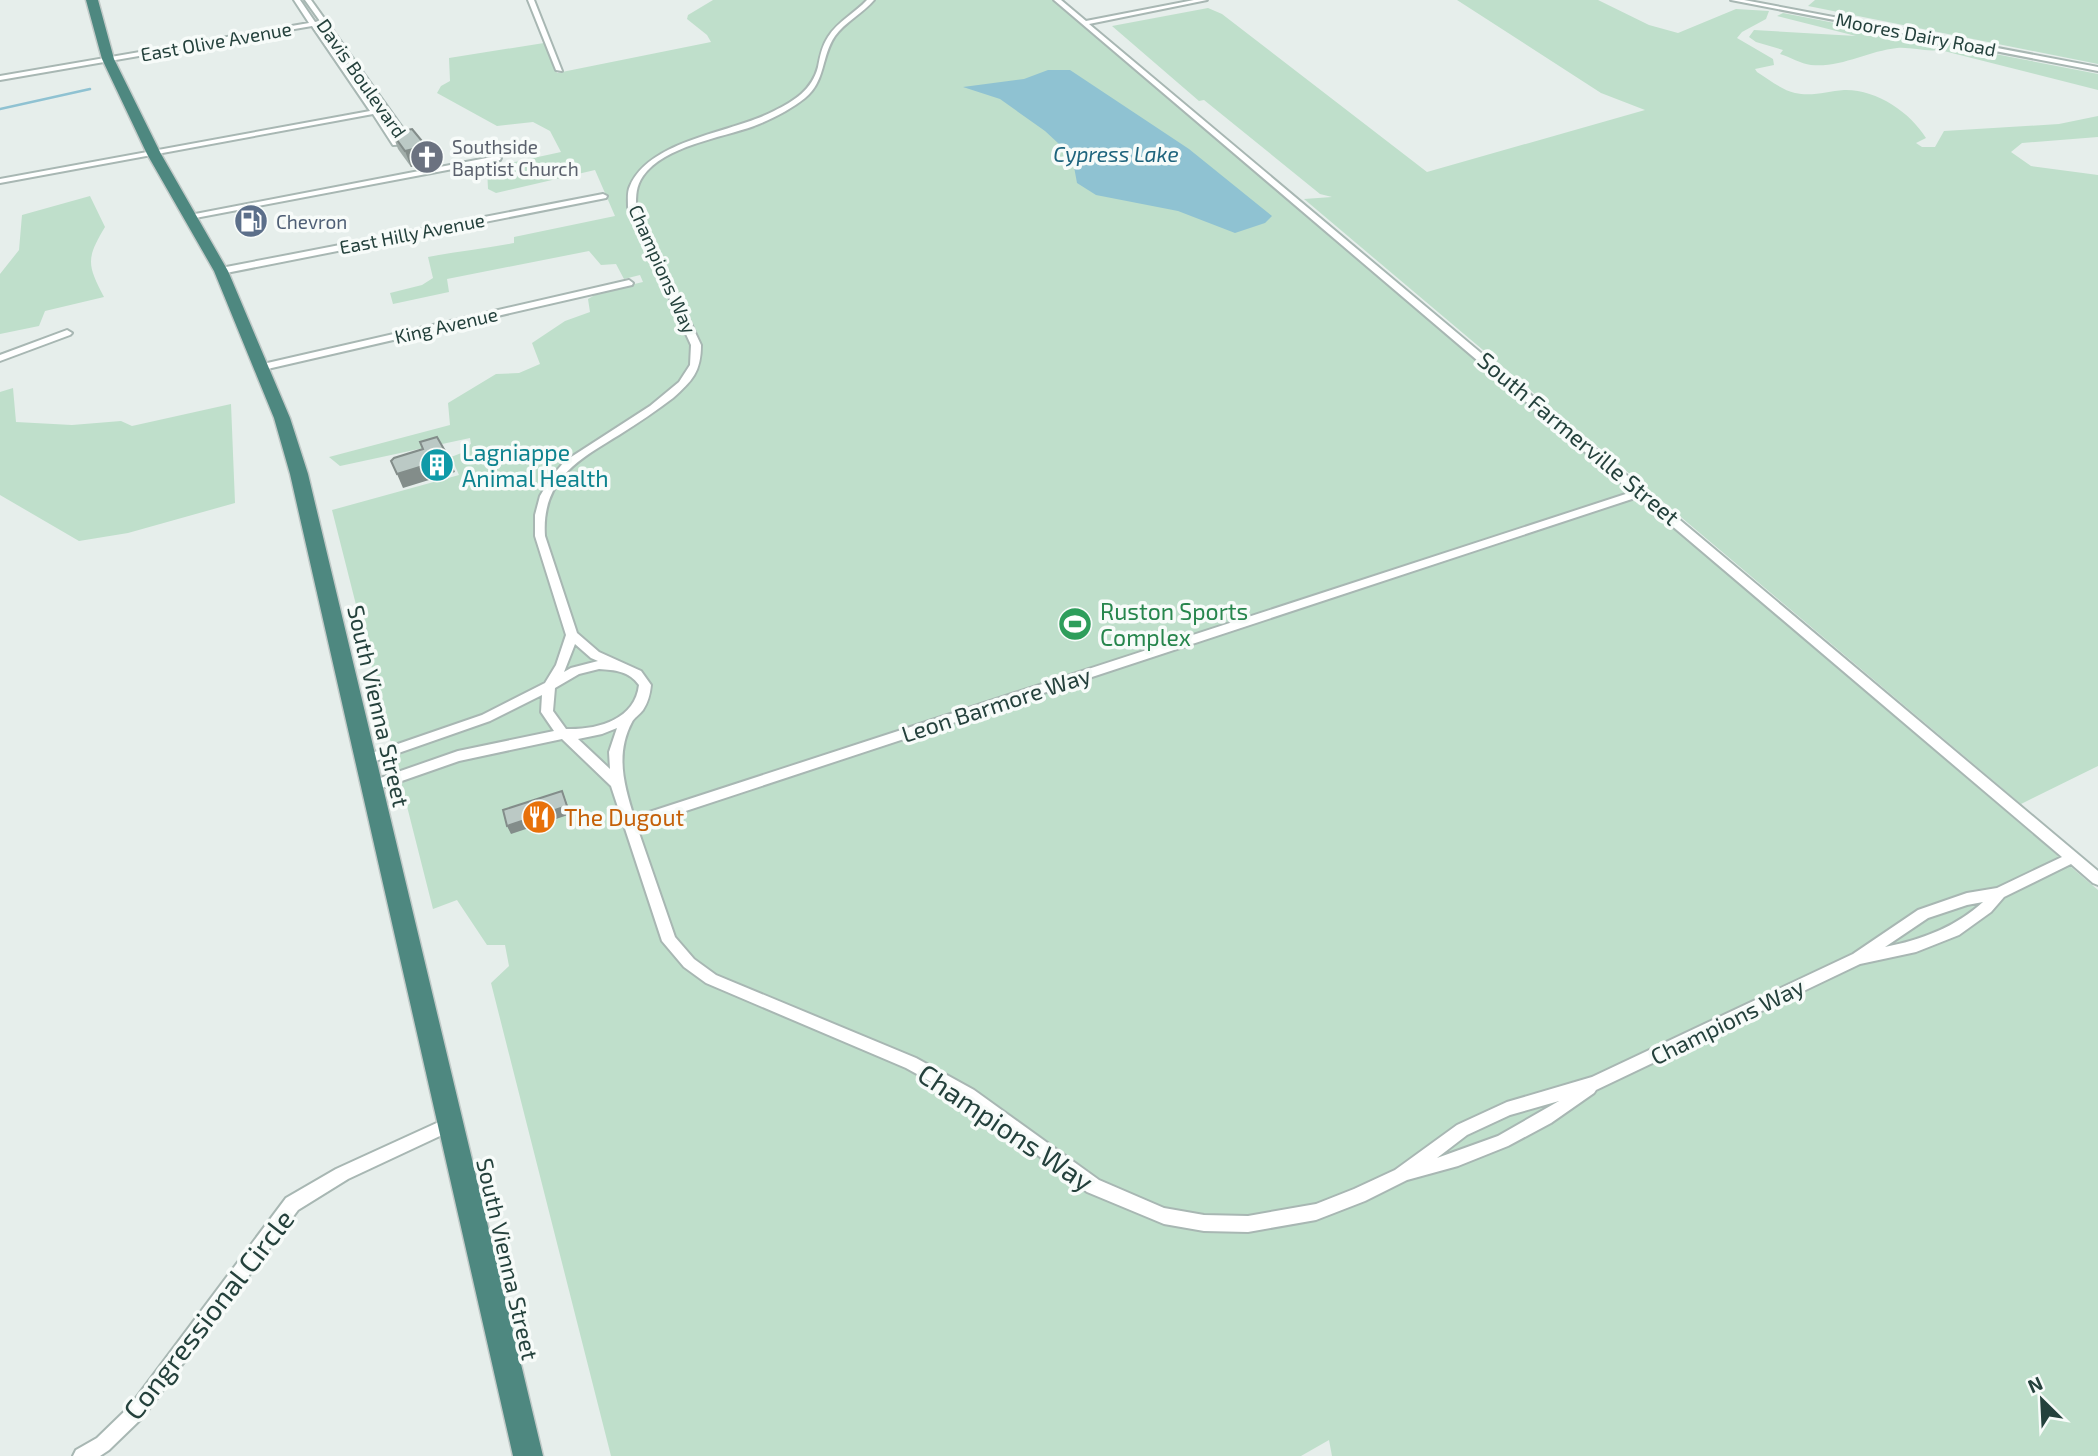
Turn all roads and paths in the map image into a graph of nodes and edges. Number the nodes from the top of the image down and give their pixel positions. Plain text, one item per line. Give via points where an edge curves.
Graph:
1 (92, 0) edge
2 (297, 0) edge
3 (308, 0) edge
4 (531, 0) edge
5 (871, 0) edge
6 (1057, 0) edge
7 (1204, 0) edge
8 (1734, 0) edge
9 (324, 23) junction
10 (1084, 23) junction
11 (314, 24) junction
12 (108, 59) junction
13 (2098, 69) edge
14 (560, 70) dead end
15 (0, 78) edge
16 (386, 110) junction
17 (374, 112) junction
18 (154, 154) junction
19 (498, 158) dead end
20 (0, 181) edge
21 (603, 196) dead end
22 (190, 217) junction
23 (221, 271) junction
24 (629, 283) dead end
25 (67, 333) dead end
26 (0, 358) edge
27 (263, 367) junction
28 (1643, 492) junction
29 (572, 635) junction
30 (620, 666) junction
31 (550, 684) junction
32 (627, 718) junction
33 (564, 734) junction
34 (367, 759) junction
35 (617, 784) junction
36 (373, 786) junction
37 (630, 824) junction
38 (2073, 858) junction
39 (2098, 880) edge
40 (1999, 893) junction
41 (1858, 958) junction
42 (1595, 1083) junction
43 (452, 1124) junction
44 (1401, 1175) junction
45 (82, 1456) edge
46 (528, 1456) edge

1 - 12 highway, South Vienna Street
2 - 11 street, Davis Boulevard
3 - 9 street, Davis Boulevard
4 - 14 street
5 - 29 street, Champions Way via 829,41 820,76 808,92 763,120 670,152 647,166 632,188 632,207 696,345 696,359 692,372 674,391 569,463 544,498 540,536
6 - 10 street, South Farmerville Street
7 - 10 street
8 - 13 street, Moores Dairy Road
9 - 11 street, East Olive Avenue
9 - 16 street, Davis Boulevard
10 - 28 street, South Farmerville Street
11 - 12 street, East Olive Avenue
11 - 17 street, Davis Boulevard
12 - 15 street, East Olive Avenue
12 - 18 highway, South Vienna Street
16 - 17 street
16 - 17 street, Davis Boulevard via 408,142 396,144
17 - 18 street
18 - 20 street
18 - 22 highway, South Vienna Street
19 - 22 street
21 - 23 street, East Hilly Avenue
22 - 23 highway, South Vienna Street
23 - 27 highway, South Vienna Street
24 - 27 street, King Avenue
25 - 26 street
27 - 34 highway, South Vienna Street via 299,474
28 - 37 street, Leon Barmore Way
28 - 38 street, South Farmerville Street
29 - 30 street, Champions Way
29 - 31 street via 562,666
30 - 31 street via 587,667
30 - 32 street, Champions Way via 635,672 645,685 644,699
31 - 33 street, Champions Way via 547,712
31 - 34 street via 486,718
32 - 33 street
32 - 35 street, Champions Way via 615,752
33 - 35 street, Champions Way
33 - 36 street via 458,756
34 - 36 highway, South Vienna Street
35 - 37 street, Champions Way
36 - 43 highway, South Vienna Street
37 - 44 street, Champions Way via 669,941 689,963 733,990 832,1027 969,1095 1093,1186 1164,1216 1248,1224 1316,1212
38 - 39 street, South Farmerville Street
38 - 40 street, Champions Way
40 - 41 street, Champions Way via 1923,914
40 - 41 street, Champions Way via 1992,903 1932,940
41 - 42 street, Champions Way
42 - 44 street, Champions Way via 1507,1109 1473,1125
42 - 44 street, Champions Way via 1555,1114 1478,1154
43 - 45 street, Congressional Circle via 333,1178 292,1204 136,1412 103,1444
43 - 46 highway, South Vienna Street

